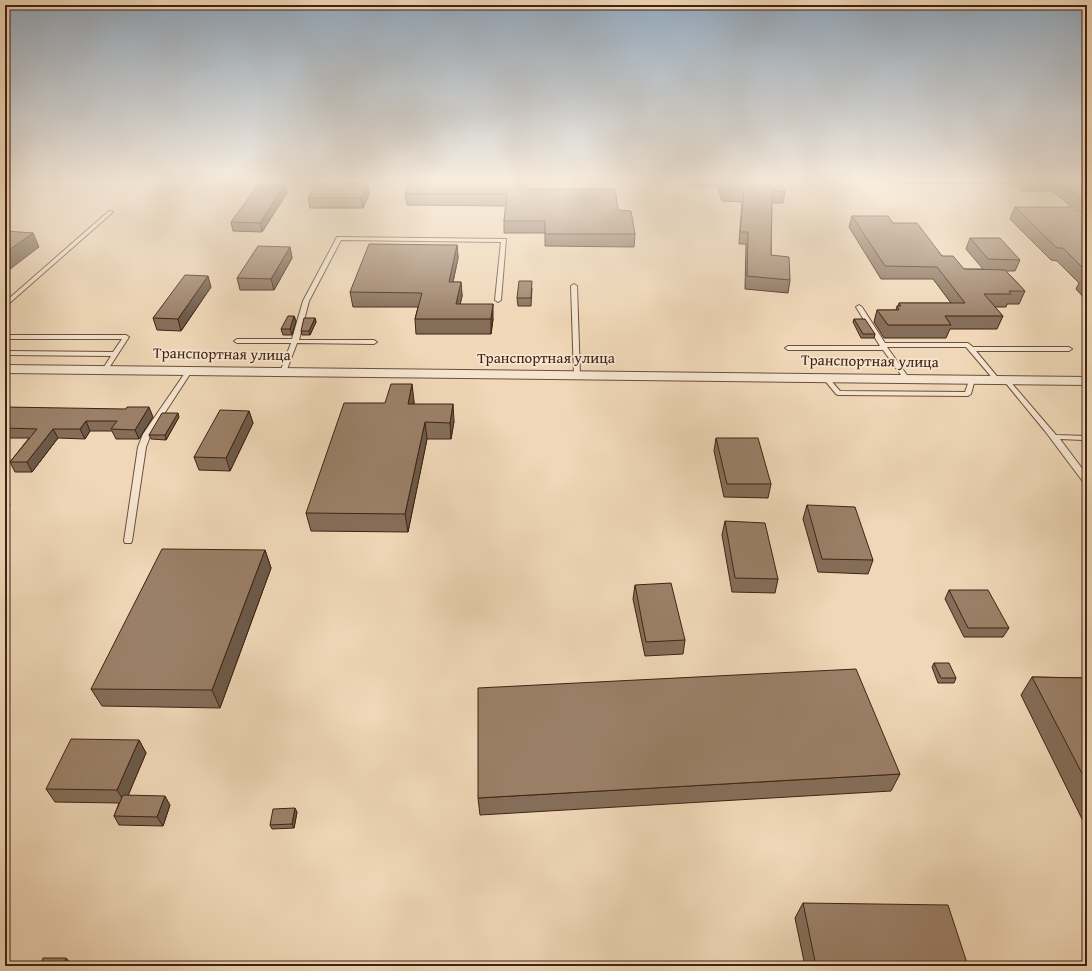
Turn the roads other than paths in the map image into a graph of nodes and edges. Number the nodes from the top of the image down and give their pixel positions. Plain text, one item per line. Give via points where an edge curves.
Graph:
1 (95, 226) edge
2 (574, 286) dead end
3 (498, 300) dead end
4 (5, 305) edge
5 (859, 307) dead end
6 (5, 337) edge
7 (237, 341) dead end
8 (294, 341) junction
9 (374, 342) dead end
10 (884, 347) junction
11 (788, 348) dead end
12 (972, 349) junction
13 (1069, 349) dead end
14 (5, 353) edge
15 (115, 354) junction
16 (5, 369) edge
17 (105, 370) junction
18 (189, 371) junction
19 (283, 372) junction
20 (577, 376) junction
21 (825, 377) junction
22 (906, 378) junction
23 (972, 379) junction
24 (1002, 380) junction
25 (1087, 381) edge
26 (1054, 438) junction
27 (1087, 440) edge
28 (1087, 481) edge
29 (128, 541) dead end

1 - 4 lane
2 - 20 lane
3 - 8 lane via 504,240 339,238 306,301
5 - 10 lane
6 - 15 lane via 126,337
7 - 8 lane
8 - 9 lane
8 - 19 lane
10 - 11 lane
10 - 12 lane via 968,345
10 - 22 lane
12 - 13 lane
12 - 24 lane
14 - 15 lane
15 - 17 lane
16 - 17 street, Транспортная улица
17 - 18 street, Транспортная улица
18 - 19 street, Транспортная улица
18 - 29 lane via 147,434 142,447
19 - 20 street, Транспортная улица
20 - 21 street, Транспортная улица
21 - 22 street, Транспортная улица
21 - 23 lane via 838,392 846,393 968,394
22 - 23 street, Транспортная улица
23 - 24 street, Транспортная улица
24 - 25 street, Транспортная улица
24 - 26 lane
26 - 27 lane
26 - 28 lane

